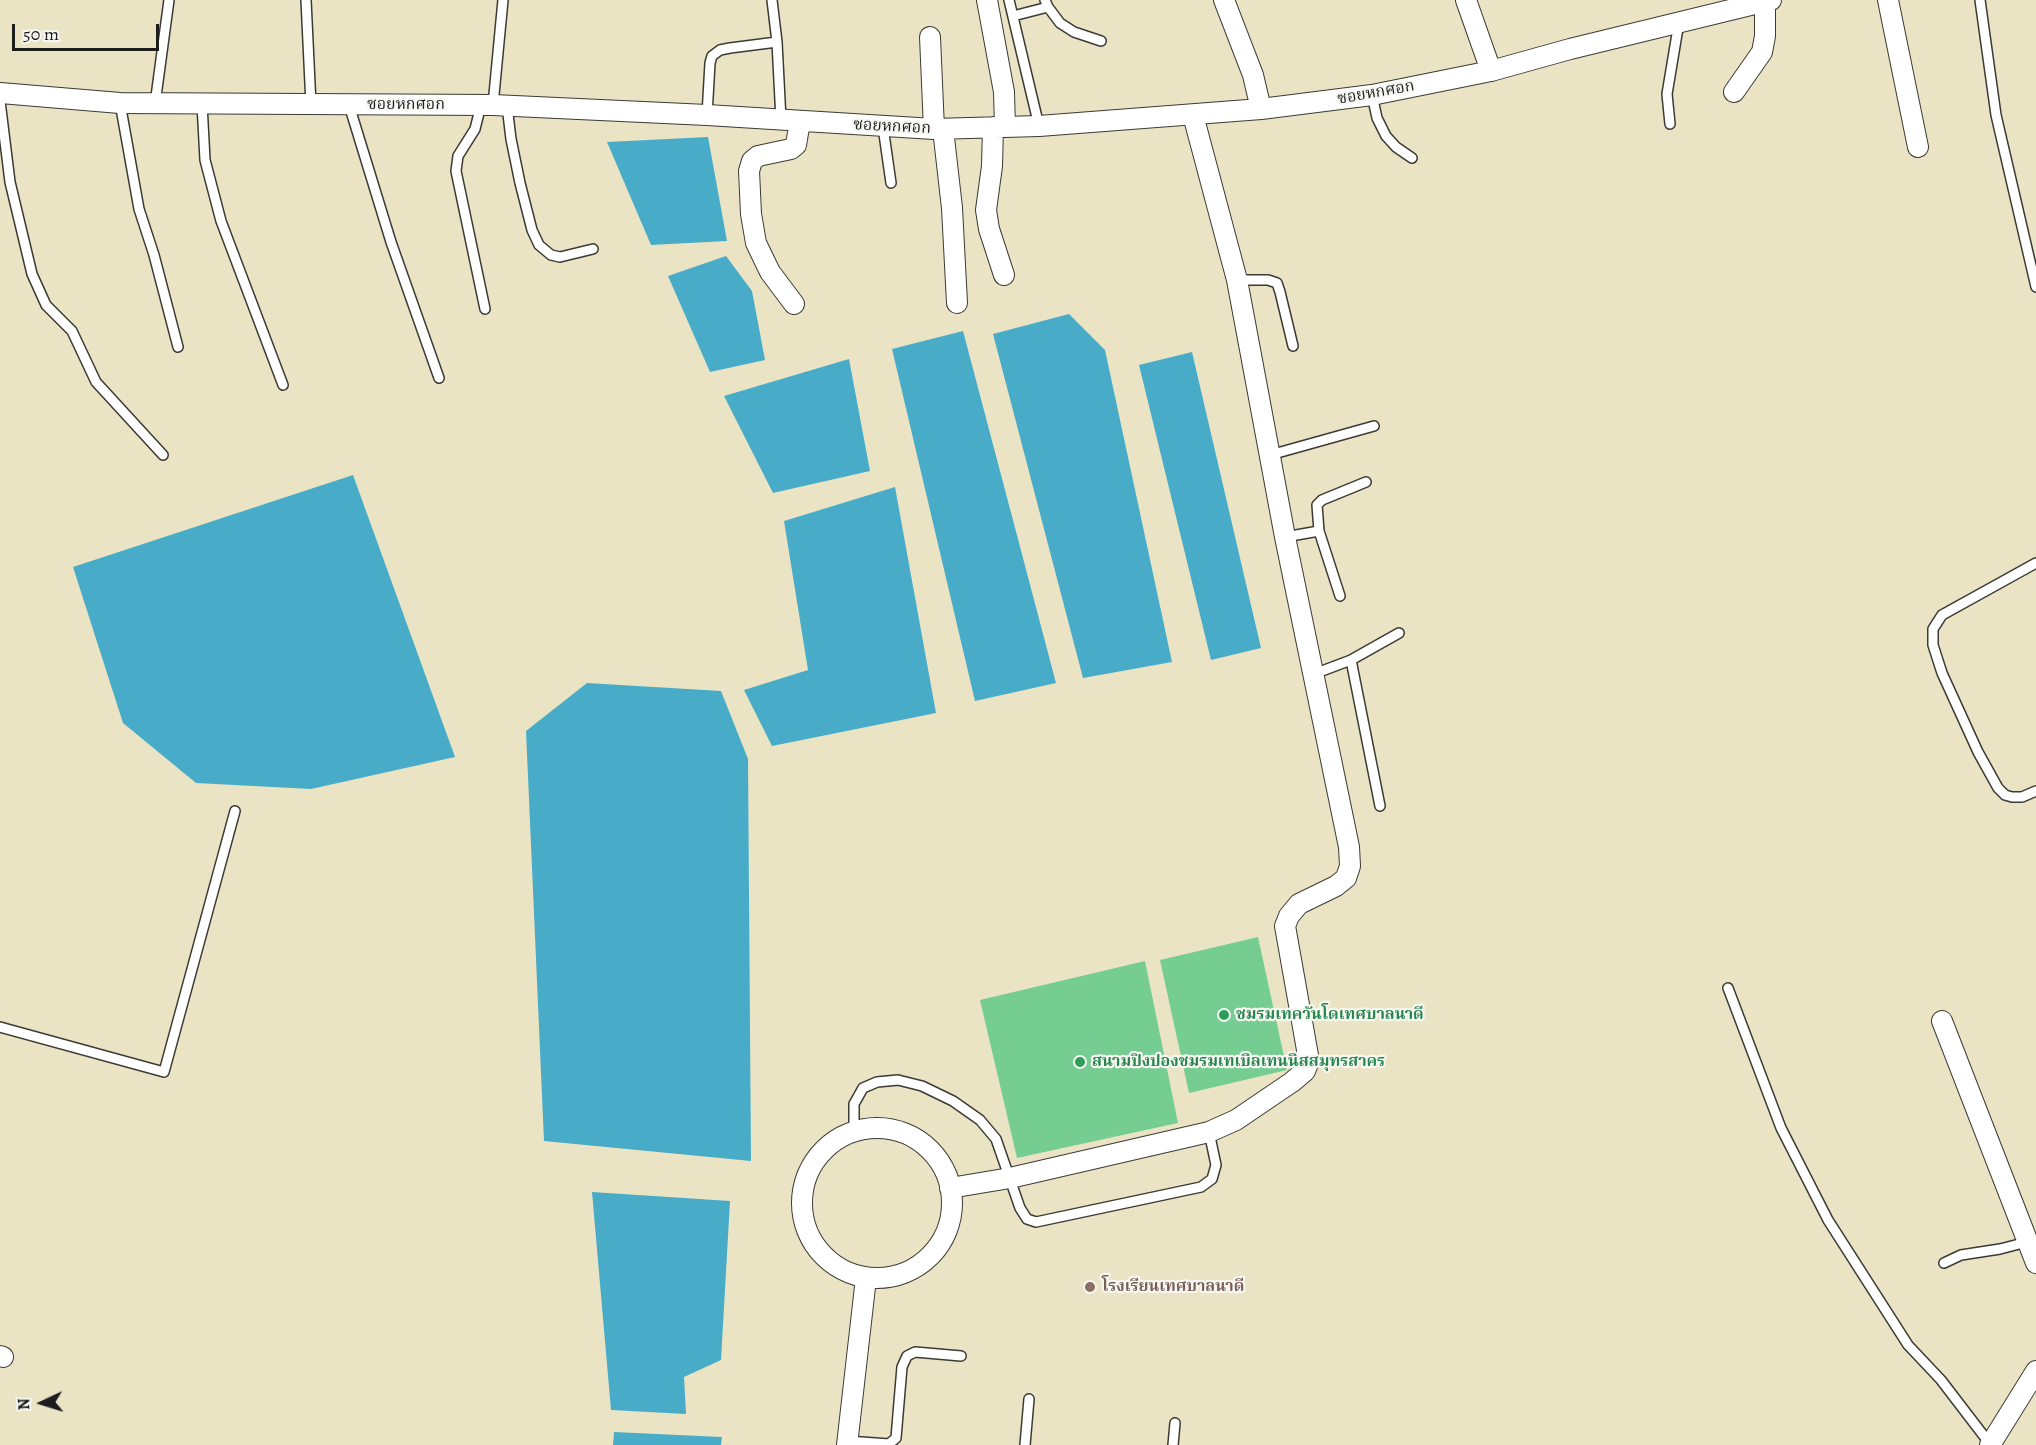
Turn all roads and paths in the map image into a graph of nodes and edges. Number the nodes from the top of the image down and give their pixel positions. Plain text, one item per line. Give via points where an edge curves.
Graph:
1 (169, 0) edge
2 (306, 0) edge
3 (503, 0) edge
4 (772, 0) edge
5 (987, 0) edge
6 (1009, 0) edge
7 (1224, 0) edge
8 (1466, 0) edge
9 (1888, 0) edge
10 (1980, 0) edge
11 (1768, 1) edge
12 (1046, 4) edge
13 (1013, 16) junction
14 (1679, 22) junction
15 (930, 37) dead end
16 (1101, 41) dead end
17 (777, 42) junction
18 (1488, 64) junction
19 (1258, 92) junction
20 (1734, 92) dead end
21 (0, 93) edge
22 (1372, 94) junction
23 (0, 101) edge
24 (120, 103) junction
25 (494, 103) junction
26 (155, 104) junction
27 (202, 104) junction
28 (311, 105) junction
29 (349, 105) junction
30 (707, 108) junction
31 (1193, 115) junction
32 (787, 116) junction
33 (1037, 119) junction
34 (1001, 122) junction
35 (1670, 124) dead end
36 (937, 125) junction
37 (883, 127) junction
38 (1918, 147) dead end
39 (1412, 158) dead end
40 (891, 183) dead end
41 (593, 249) dead end
42 (1004, 275) dead end
43 (1237, 280) junction
44 (2036, 286) edge
45 (957, 303) dead end
46 (794, 304) dead end
47 (485, 309) dead end
48 (1293, 346) dead end
49 (178, 347) dead end
50 (439, 378) dead end
51 (283, 385) dead end
52 (1374, 426) dead end
53 (163, 455) dead end
54 (1270, 455) junction
55 (1366, 482) dead end
56 (1319, 531) junction
57 (1285, 537) junction
58 (2036, 563) edge
59 (1340, 596) dead end
60 (1398, 633) dead end
61 (1351, 660) junction
62 (1314, 674) junction
63 (2036, 791) edge
64 (1380, 806) dead end
65 (235, 811) dead end
66 (1728, 988) dead end
67 (1942, 1022) dead end
68 (0, 1027) edge
69 (854, 1131) junction
70 (1209, 1132) junction
71 (1010, 1178) junction
72 (951, 1188) junction
73 (2027, 1242) junction
74 (1944, 1263) dead end
75 (2036, 1263) edge
76 (866, 1278) junction
77 (961, 1356) dead end
78 (2036, 1371) edge
79 (1029, 1399) dead end
80 (1175, 1424) dead end
81 (848, 1443) edge
82 (1025, 1445) edge
83 (1173, 1445) edge
84 (1990, 1445) edge

1 - 26 lane
2 - 28 lane
3 - 25 lane
4 - 17 lane
5 - 34 street via 1004,92
6 - 13 lane
7 - 19 street
8 - 18 street
9 - 38 street
10 - 44 lane via 1996,115
11 - 14 street, ซอยหกศอก
11 - 20 street via 1762,52
12 - 13 lane
12 - 16 lane via 1060,23
13 - 33 lane
14 - 18 street, ซอยหกศอก
14 - 35 lane via 1667,94
15 - 36 street
17 - 30 lane via 720,50 712,56
17 - 32 lane via 779,84
18 - 22 street, ซอยหกศอก
19 - 22 street, ซอยหกศอก
19 - 31 street, ซอยหกศอก
21 - 24 street, ซอยหกศอก
22 - 39 lane via 1386,136
23 - 53 lane via 10,182 32,274 46,305 72,331 96,381
24 - 26 street, ซอยหกศอก
24 - 49 lane via 139,209
25 - 29 street, ซอยหกศอก
25 - 30 street, ซอยหกศอก
25 - 41 lane via 511,139 539,245 560,257
25 - 47 lane via 458,156 456,171
26 - 27 street, ซอยหกศอก
27 - 28 street, ซอยหกศอก
27 - 51 lane via 205,160 221,221
28 - 29 street, ซอยหกศอก
29 - 50 lane via 391,242
30 - 32 street, ซอยหกศอก
31 - 33 street, ซอยหกศอก
31 - 43 street
32 - 37 street, ซอยหกศอก
32 - 46 street via 796,145 758,156 749,171 756,243 770,272
33 - 34 street, ซอยหกศอก
34 - 36 street, ซอยหกศอก
34 - 42 street via 986,210
36 - 37 street, ซอยหกศอก
36 - 45 street via 951,190
37 - 40 lane
43 - 48 lane via 1268,279 1276,283
43 - 54 street
52 - 54 lane
54 - 57 street
55 - 56 lane via 1317,505
56 - 57 lane
56 - 59 lane
57 - 62 street
58 - 63 lane via 1942,615 1933,629 1933,645 1942,673 1998,788 2012,798
60 - 61 lane
61 - 62 lane
61 - 64 lane
62 - 70 street via 1350,866 1346,878 1336,886 1299,904 1285,926 1309,1061 1305,1071 1292,1082 1236,1120
65 - 68 lane via 164,1072
66 - 84 lane via 1781,1128 1828,1220 1908,1345 1941,1380
67 - 73 street
69 - 71 lane via 854,1104 863,1088 898,1080 922,1086 980,1120 996,1139
69 - 72 street via 889,1129 921,1142 940,1162
69 - 76 street via 841,1136 818,1155 805,1180 802,1209 810,1237 827,1260
70 - 71 street
70 - 71 lane via 1216,1165 1212,1179 1202,1186 1036,1222 1027,1219 1020,1208
71 - 72 street
72 - 76 street via 947,1231 931,1255 895,1276
73 - 74 lane via 1961,1255
73 - 75 street
76 - 81 street
77 - 81 lane via 915,1352 907,1356 902,1367 896,1438 889,1444
78 - 84 street
79 - 82 lane
80 - 83 lane

